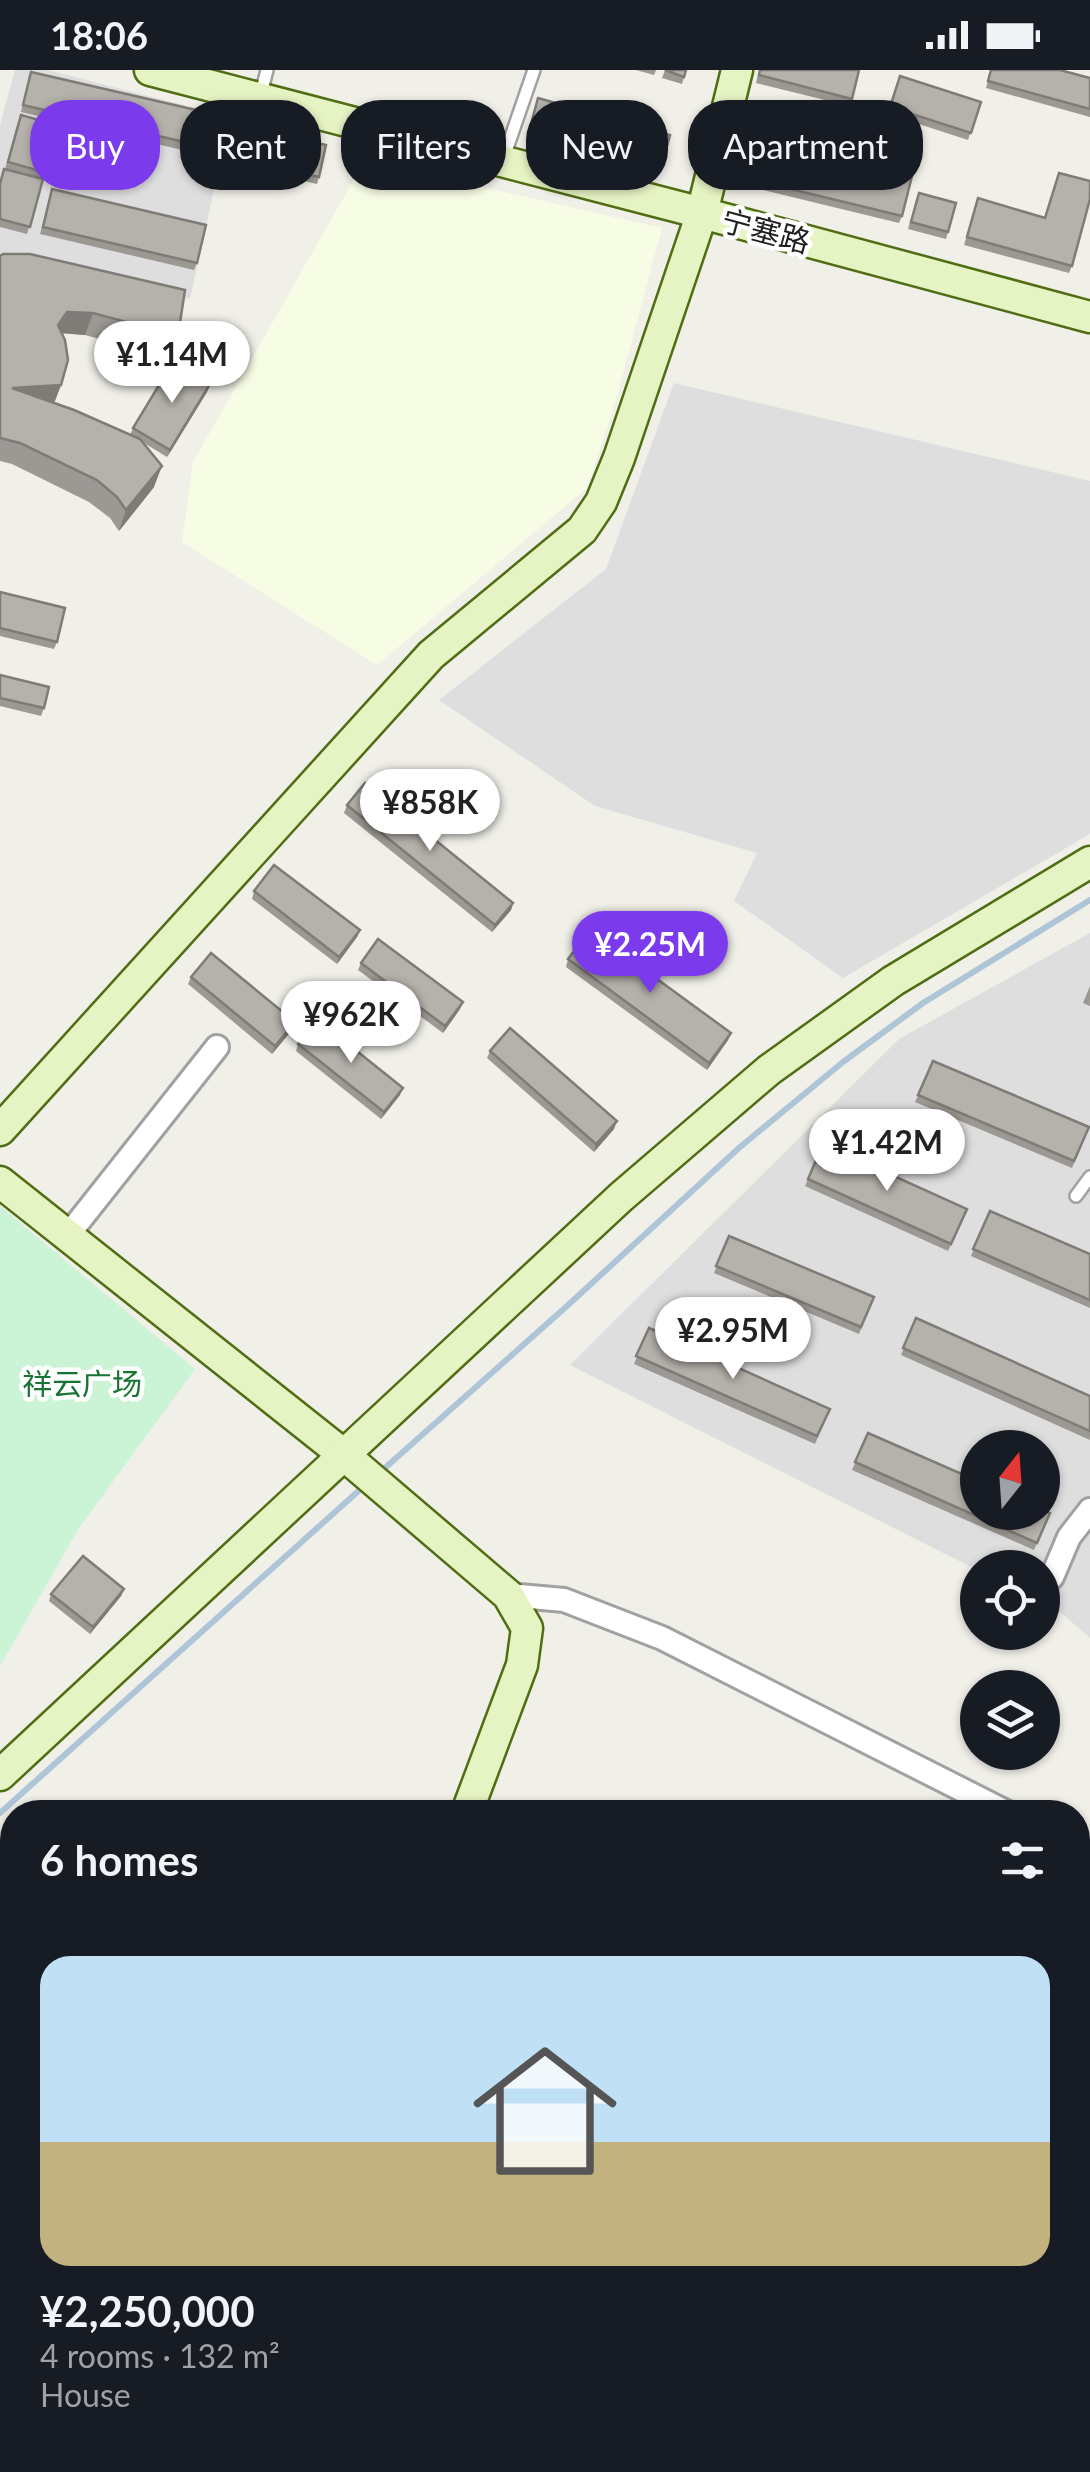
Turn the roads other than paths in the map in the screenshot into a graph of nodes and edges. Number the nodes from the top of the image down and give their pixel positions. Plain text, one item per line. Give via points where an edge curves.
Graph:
1 (534, 70) edge
2 (736, 70) edge
3 (170, 73) edge
4 (263, 84) edge
5 (341, 109) edge
6 (506, 153) edge
7 (506, 163) edge
8 (702, 213) junction
9 (1090, 317) edge
10 (1090, 862) edge
11 (217, 1047) dead end
12 (0, 1130) edge
13 (1090, 1177) edge
14 (0, 1182) edge
15 (1076, 1196) dead end
16 (68, 1235) junction
17 (363, 1471) junction
18 (1090, 1510) edge
19 (1060, 1558) edge
20 (508, 1595) junction
21 (0, 1775) edge
22 (471, 1800) edge
23 (982, 1800) edge

1 - 6 lane
2 - 8 street
3 - 4 street, 宁塞路
4 - 5 street, 宁塞路
7 - 8 street, 宁塞路
8 - 9 street, 宁塞路
8 - 12 street via 619,458 582,530 431,655
10 - 17 street via 893,981 769,1070 621,1196
11 - 16 street
13 - 15 lane
14 - 16 street
16 - 17 street
17 - 20 street
17 - 21 street
18 - 19 street
20 - 22 street via 527,1628 522,1665
20 - 23 street via 564,1600 662,1638

